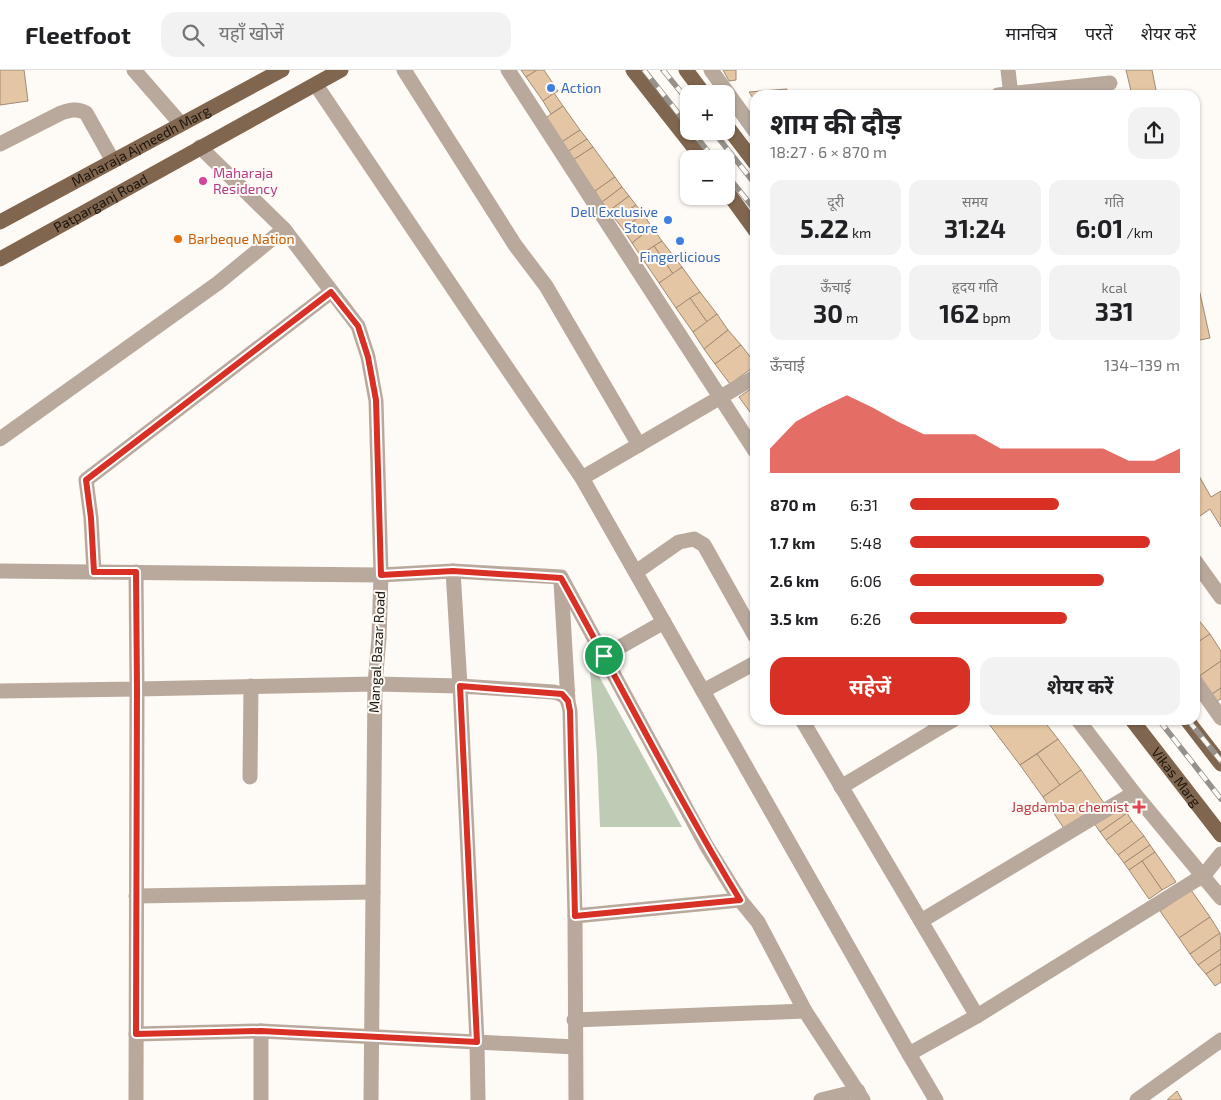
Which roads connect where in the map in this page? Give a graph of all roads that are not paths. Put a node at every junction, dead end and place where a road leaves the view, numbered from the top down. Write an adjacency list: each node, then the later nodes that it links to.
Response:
1 (282, 70): 15 (main road, Maharaja Ajmeedh Marg)
2 (342, 70): 11 (main road, Maharaja Ajmeedh Marg)
3 (404, 70): 35 (street)
4 (508, 70): 32 (street)
5 (632, 70): 22 (main road)
6 (686, 70): 12 (main road)
7 (710, 70): 16 (street)
8 (1008, 70): 13 (street)
9 (138, 71): 15 (street)
10 (1110, 83): 14 (street)
11 (316, 85): 21 (main road, Maharaja Ajmeedh Marg); 36 (street)
12 (697, 85)
13 (1006, 90)
14 (1044, 90)
15 (181, 124): 24 (main road, Maharaja Ajmeedh Marg)
16 (750, 125)
17 (735, 130): 18 (street)
18 (750, 132)
19 (735, 136): 23 (main road)
20 (0, 144): 24 (street)
21 (200, 147): 28 (street, Mangal Bazar Road); 29 (main road, Patparganj Road)
22 (696, 150)
23 (750, 156)
24 (114, 161): 26 (main road, Maharaja Ajmeedh Marg)
25 (735, 202): 27 (main road)
26 (0, 222)
27 (750, 223)
28 (284, 228): 30 (street, Mangal Bazar Road); 33 (street)
29 (0, 259)
30 (331, 292): 40 (street); 43 (street, Mangal Bazar Road)
31 (750, 380): 32 (street)
32 (721, 397): 34 (street); 35 (street)
33 (0, 440)
34 (750, 443)
35 (639, 445): 36 (street)
36 (582, 478): 42 (street)
37 (1200, 568): 45 (street)
38 (0, 571): 40 (street)
39 (453, 571): 43 (street); 44 (street); 52 (street)
40 (94, 572): 41 (street)
41 (136, 572): 43 (street); 54 (street)
42 (636, 572): 46 (street); 47 (street)
43 (381, 575): 50 (street, Mangal Bazar Road)
44 (561, 578): 48 (street); 57 (street)
45 (1221, 597)
46 (664, 622): 48 (street); 56 (street)
47 (750, 627)
48 (604, 656): 74 (street)
49 (750, 666): 56 (street)
50 (375, 684): 51 (street); 52 (street); 71 (street, Mangal Bazar Road)
51 (251, 686): 54 (street); 65 (street)
52 (460, 686): 57 (street); 84 (street)
53 (1200, 688): 58 (street)
54 (137, 689): 55 (street); 72 (street)
55 (0, 691)
56 (702, 691): 86 (street)
57 (568, 701): 75 (street)
58 (1221, 718)
59 (805, 725): 66 (street)
60 (934, 725): 66 (street)
61 (1082, 725): 67 (street)
62 (1136, 725): 68 (main road, Vikas Marg)
63 (1191, 725): 64 (main road)
64 (1221, 764)
65 (250, 777)
66 (841, 787): 76 (street)
67 (1134, 792): 70 (street); 76 (street)
68 (1221, 835)
69 (1221, 854): 70 (street)
70 (1204, 875): 73 (street); 78 (street)
71 (373, 892): 72 (street); 82 (street, Mangal Bazar Road)
72 (136, 896): 81 (street)
73 (1221, 898)
74 (740, 900): 75 (street); 77 (street)
75 (575, 916): 79 (street)
76 (921, 921): 78 (street)
77 (805, 1011): 79 (street); 87 (street)
78 (977, 1016): 86 (street)
79 (574, 1020): 85 (street)
80 (261, 1031): 81 (street); 82 (street); 89 (street)
81 (136, 1034): 88 (street)
82 (372, 1038): 84 (street); 90 (street, Mangal Bazar Road)
83 (1221, 1040): 95 (street)
84 (477, 1042): 85 (street); 91 (street)
85 (575, 1047): 92 (street)
86 (909, 1054): 94 (street)
87 (860, 1096): 93 (street)
88 (136, 1100)
89 (261, 1100)
90 (371, 1100)
91 (478, 1100)
92 (576, 1100)
93 (821, 1100)
94 (936, 1100)
95 (1137, 1100)

